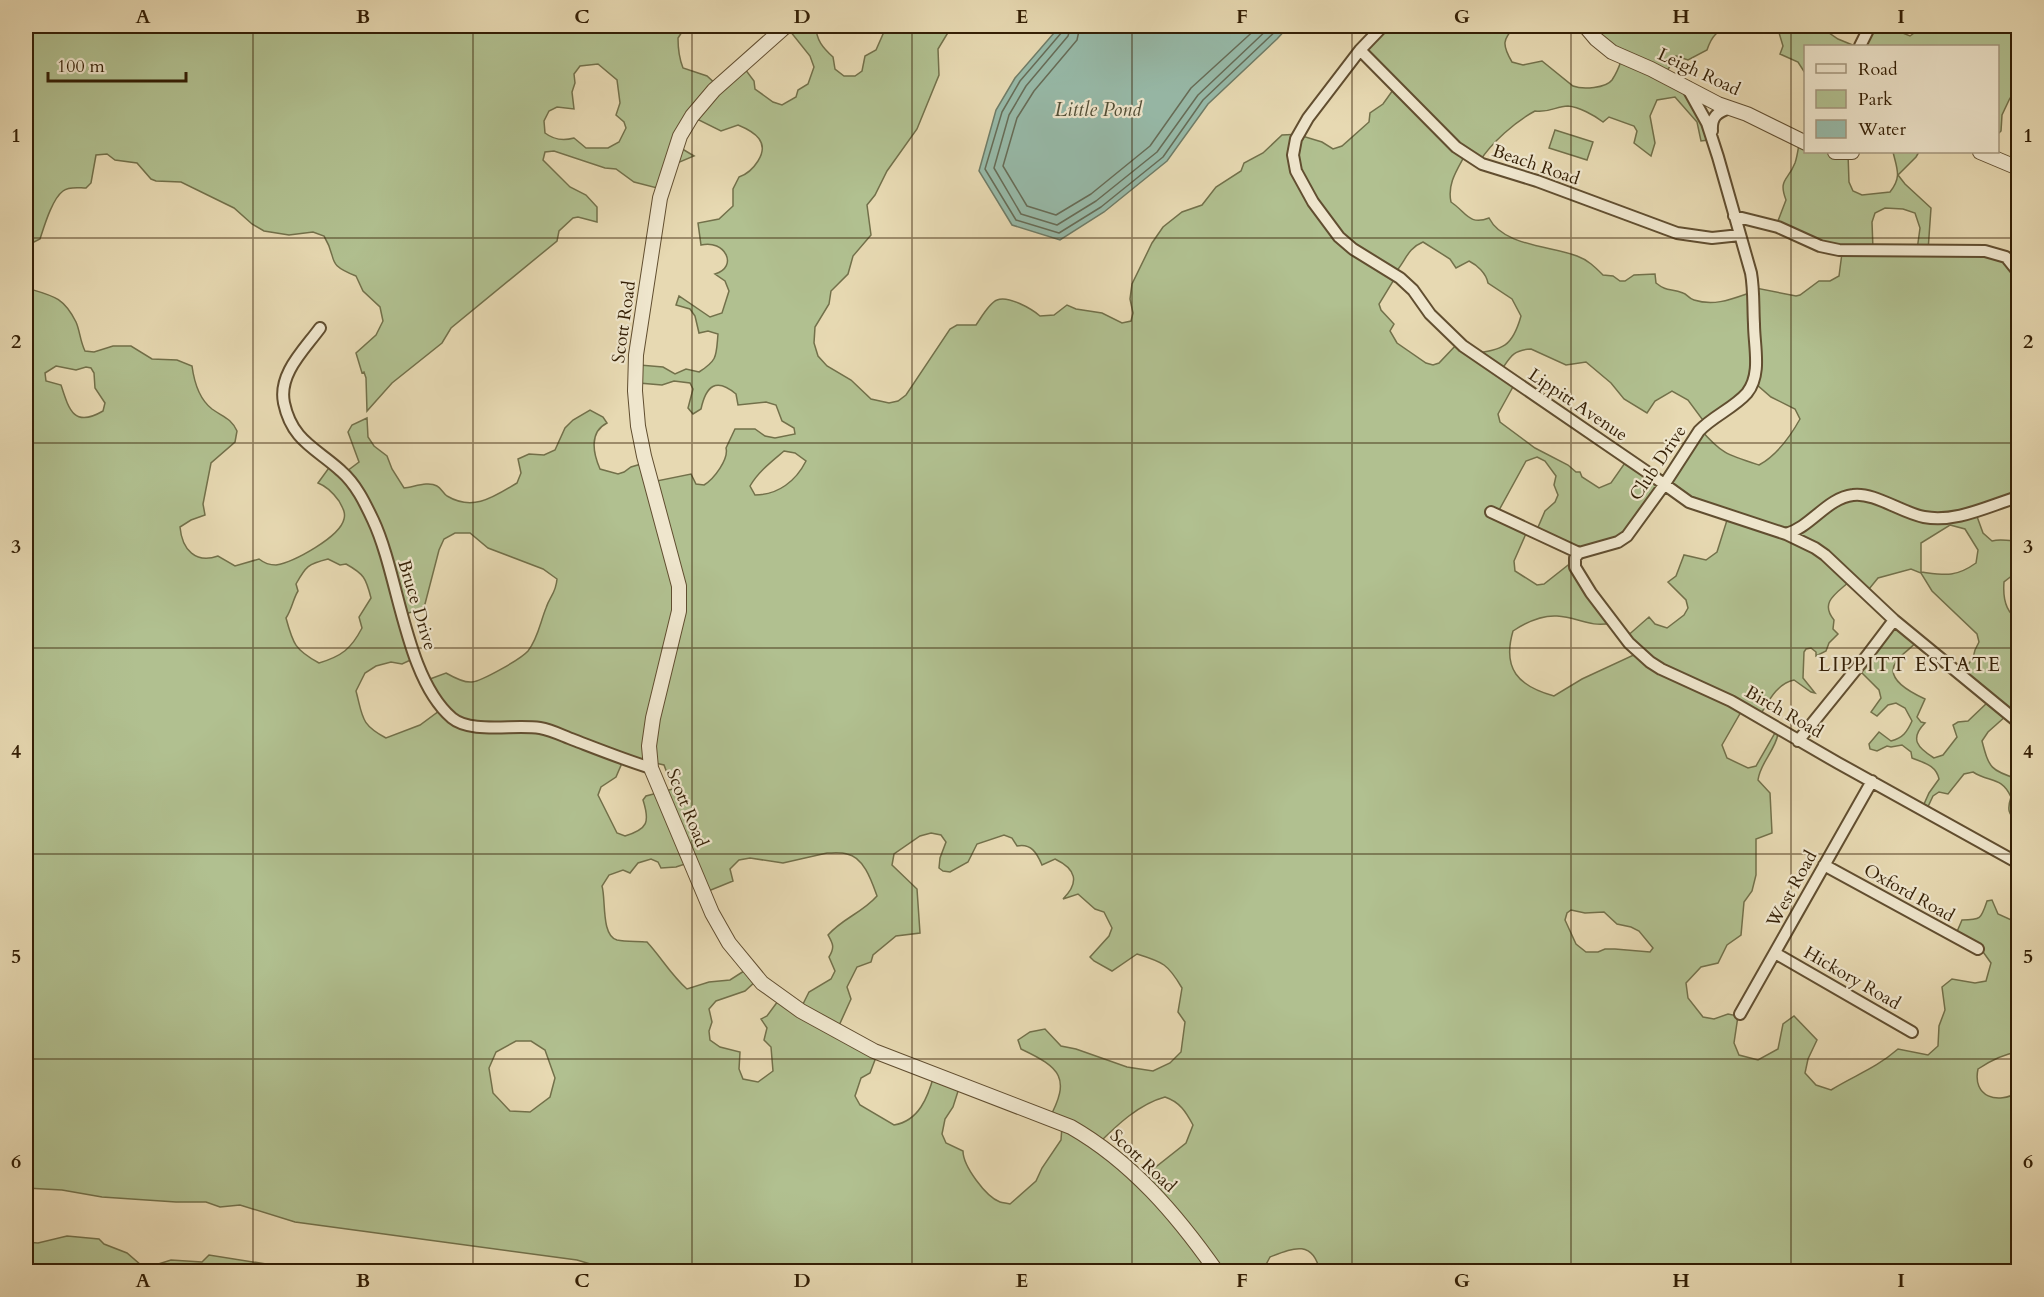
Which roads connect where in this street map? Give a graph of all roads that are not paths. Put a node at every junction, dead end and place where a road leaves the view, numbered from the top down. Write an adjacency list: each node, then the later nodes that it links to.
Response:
1 (786, 26): 25 (street, Scott Road)
2 (1383, 26): 6 (street, Lippitt Avenue)
3 (1585, 26): 7 (street, Leigh Road)
4 (1870, 26): 5 (street)
5 (1860, 45)
6 (1360, 50): 14 (street, Beach Road); 17 (street, Lippitt Avenue)
7 (1688, 87): 8 (street, Leigh Road); 9 (street, Club Drive)
8 (1730, 108): 9 (street, Club Drive); 10 (street, Leigh Road)
9 (1713, 141): 13 (street, Club Drive)
10 (1804, 142)
11 (1982, 153): 12 (street)
12 (2019, 168)
13 (1734, 216): 14 (street, Club Drive); 15 (street)
14 (1740, 235): 17 (street, Club Drive)
15 (2019, 272)
16 (320, 328): 25 (street, Bruce Drive)
17 (1665, 485): 20 (street, Lippitt Avenue); 21 (street, Club Drive)
18 (2019, 497): 20 (street)
19 (1491, 512): 21 (street)
20 (1786, 534): 22 (street, Lippitt Avenue)
21 (1579, 553): 24 (street, Birch Road)
22 (1894, 620): 23 (street, Lippitt Avenue); 24 (street)
23 (2019, 722)
24 (1798, 741): 26 (street, Birch Road)
25 (651, 768): 33 (street, Scott Road)
26 (1872, 781): 27 (street, Birch Road); 28 (street, West Road)
27 (2019, 863)
28 (1824, 865): 29 (street, Oxford Road); 30 (street, West Road)
29 (1978, 950)
30 (1775, 953): 31 (street, West Road); 32 (street, Hickory Road)
31 (1740, 1014)
32 (1912, 1032)
33 (1217, 1272)

